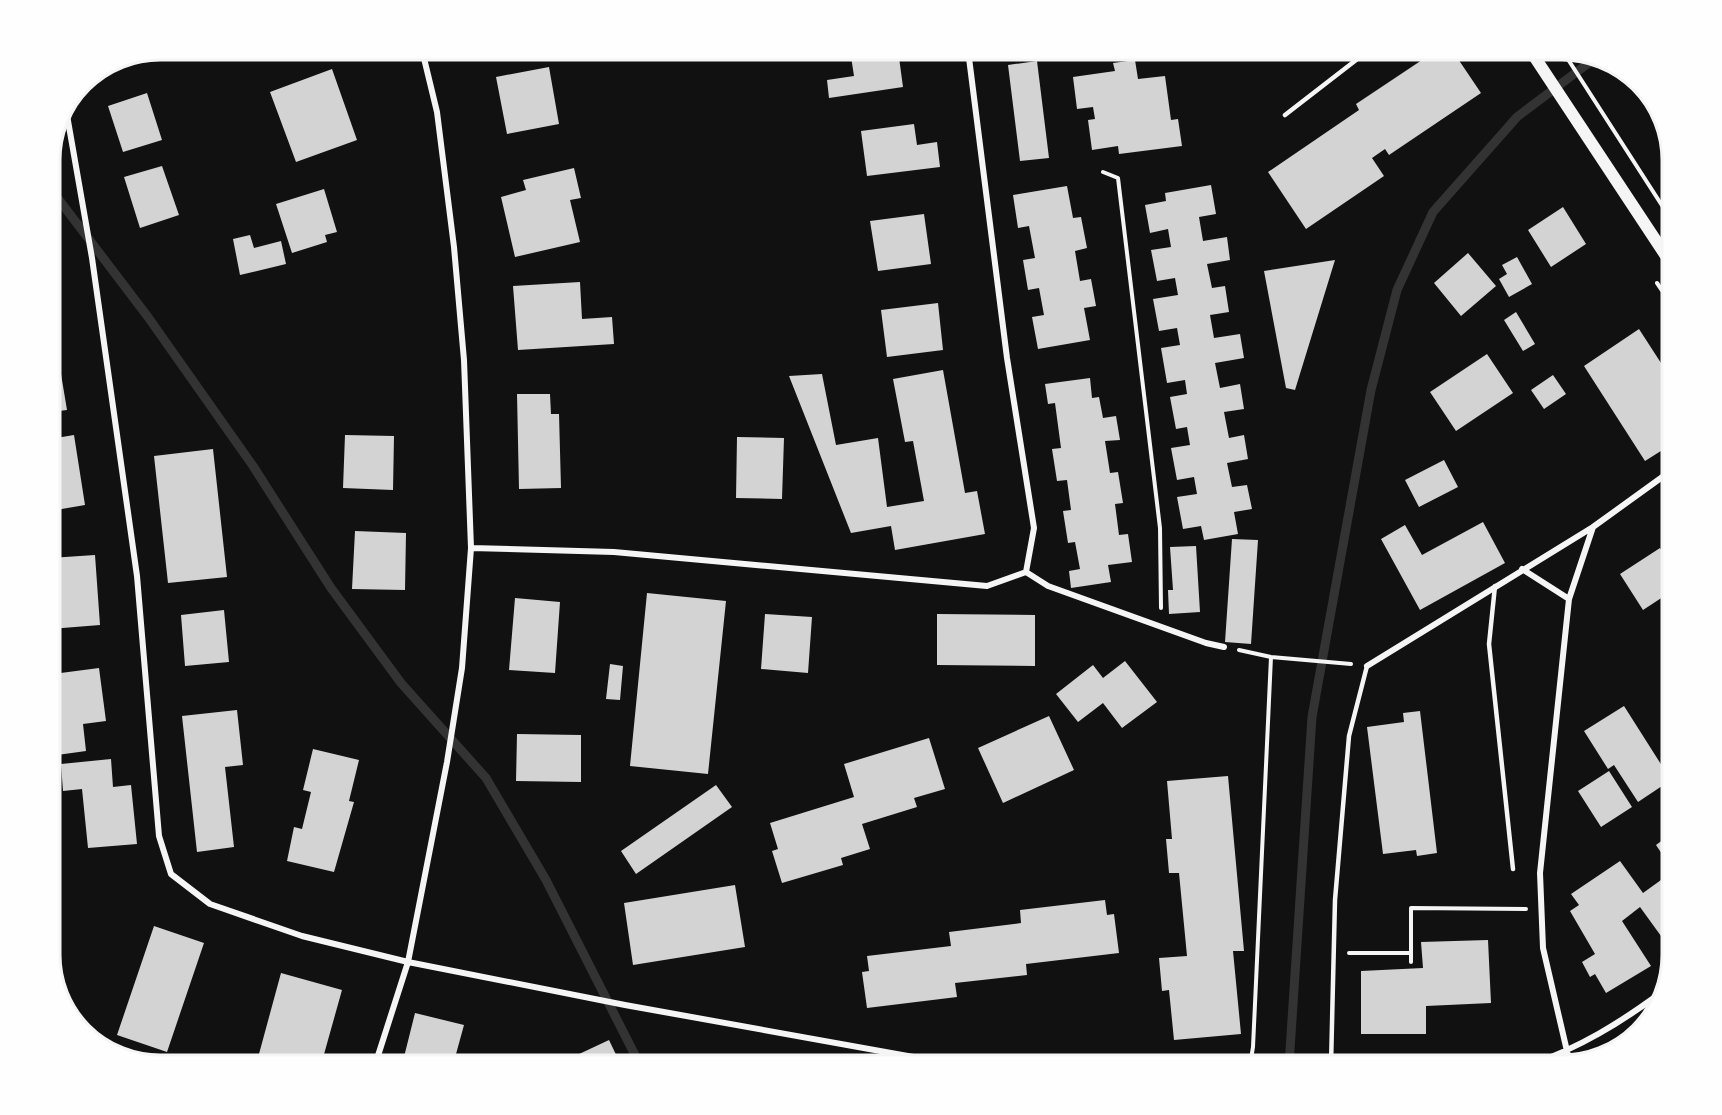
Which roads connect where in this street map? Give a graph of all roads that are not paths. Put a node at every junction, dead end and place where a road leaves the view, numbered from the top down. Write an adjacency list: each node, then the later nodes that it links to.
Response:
1 (424, 60): 10 (street)
2 (969, 60): 12 (street)
3 (1356, 60): 5 (lane)
4 (1536, 60): 7 (main road)
5 (1285, 115)
6 (68, 121): 18 (street)
7 (1662, 250)
8 (1662, 477): 9 (street)
9 (1593, 527): 11 (street); 14 (street)
10 (471, 548): 12 (street); 18 (street)
11 (1522, 569): 13 (street); 14 (street)
12 (1026, 572): 15 (street)
13 (1496, 586): 16 (street); 17 (lane)
14 (1569, 598): 20 (street)
15 (1224, 647)
16 (1366, 666): 24 (lane)
17 (1513, 869)
18 (408, 962): 22 (street); 23 (street)
19 (1652, 999): 20 (street)
20 (1569, 1051): 21 (street); 25 (street)
21 (1569, 1054)
22 (378, 1055)
23 (902, 1055)
24 (1331, 1055)
25 (1558, 1055)

